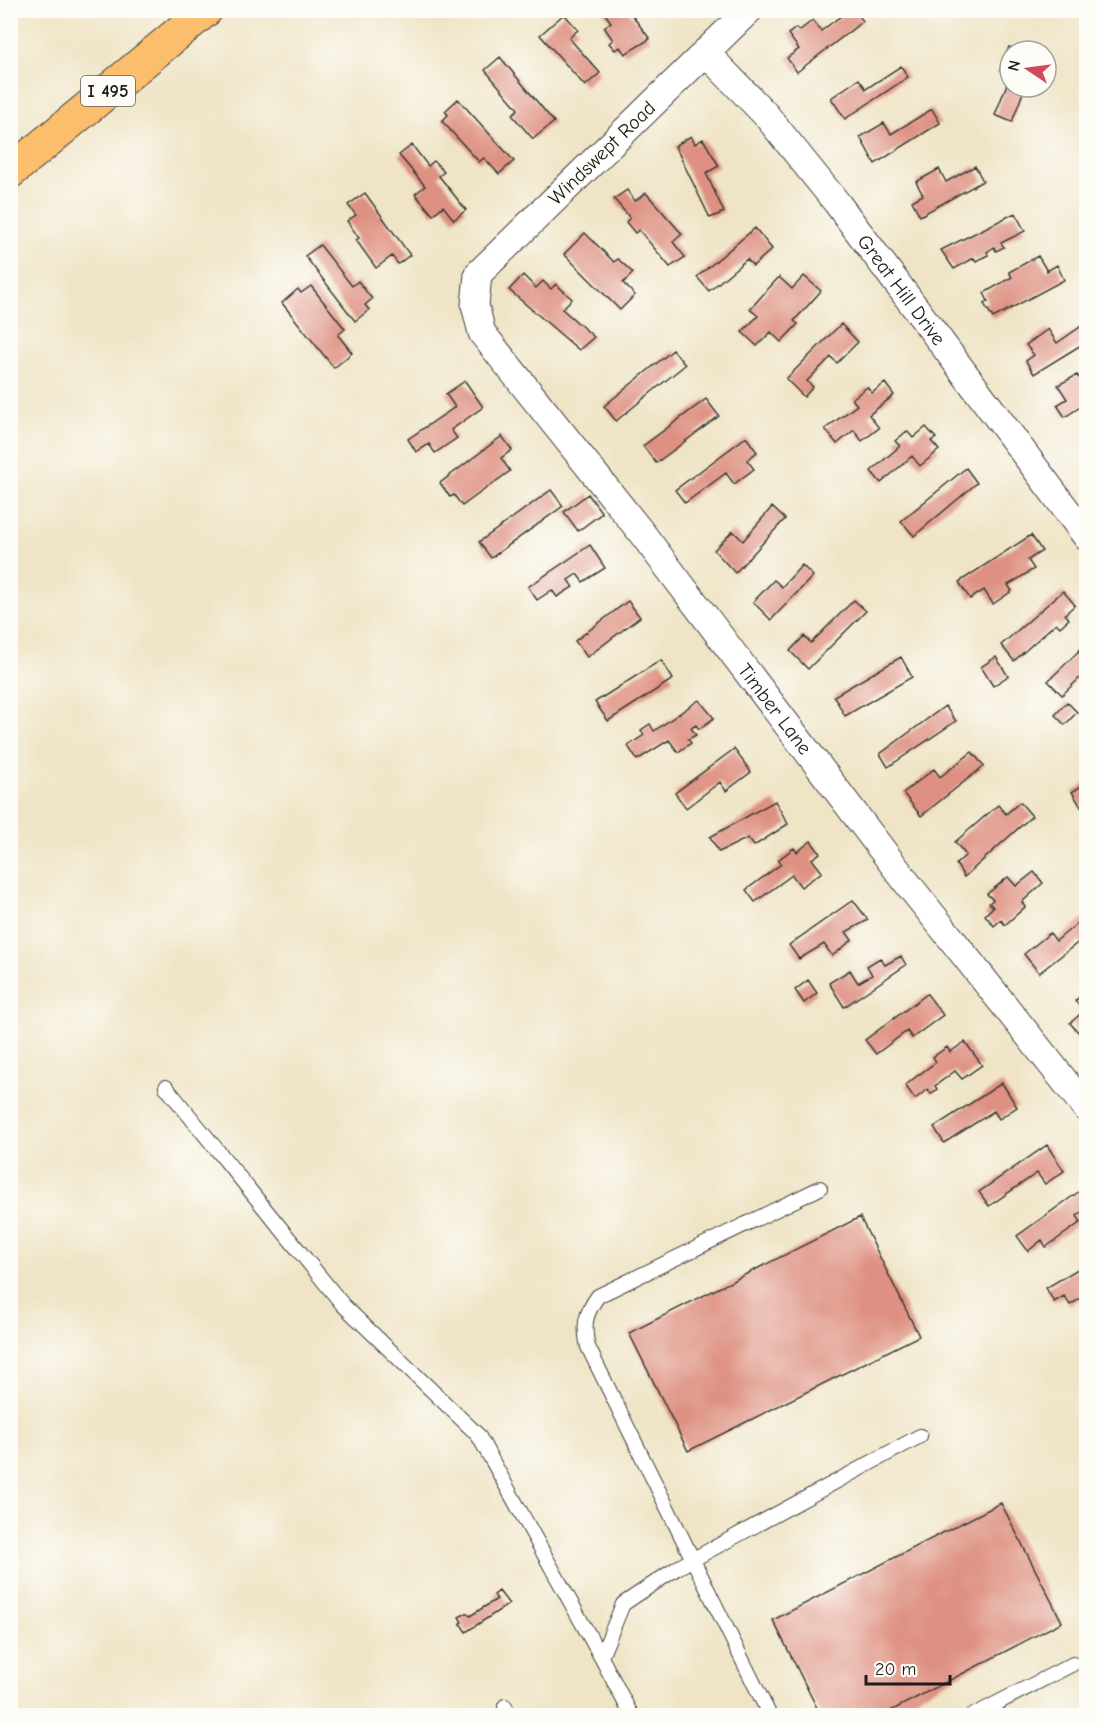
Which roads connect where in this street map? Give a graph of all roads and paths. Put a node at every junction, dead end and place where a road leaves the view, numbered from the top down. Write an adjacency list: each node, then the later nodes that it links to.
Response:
1 (206, 10): 4 (highway, I 495)
2 (749, 10): 3 (street, Windswept Road)
3 (705, 52): 5 (street, Windswept Road); 6 (street, Great Hill Drive)
4 (10, 172)
5 (475, 305): 8 (street, Timber Lane)
6 (1086, 536)
7 (166, 1087): 12 (lane)
8 (1086, 1108)
9 (820, 1188): 11 (lane)
10 (920, 1436): 11 (lane)
11 (693, 1559): 12 (lane); 15 (lane)
12 (601, 1657): 14 (lane)
13 (1073, 1664): 16 (lane)
14 (632, 1716)
15 (770, 1716)
16 (972, 1716)

